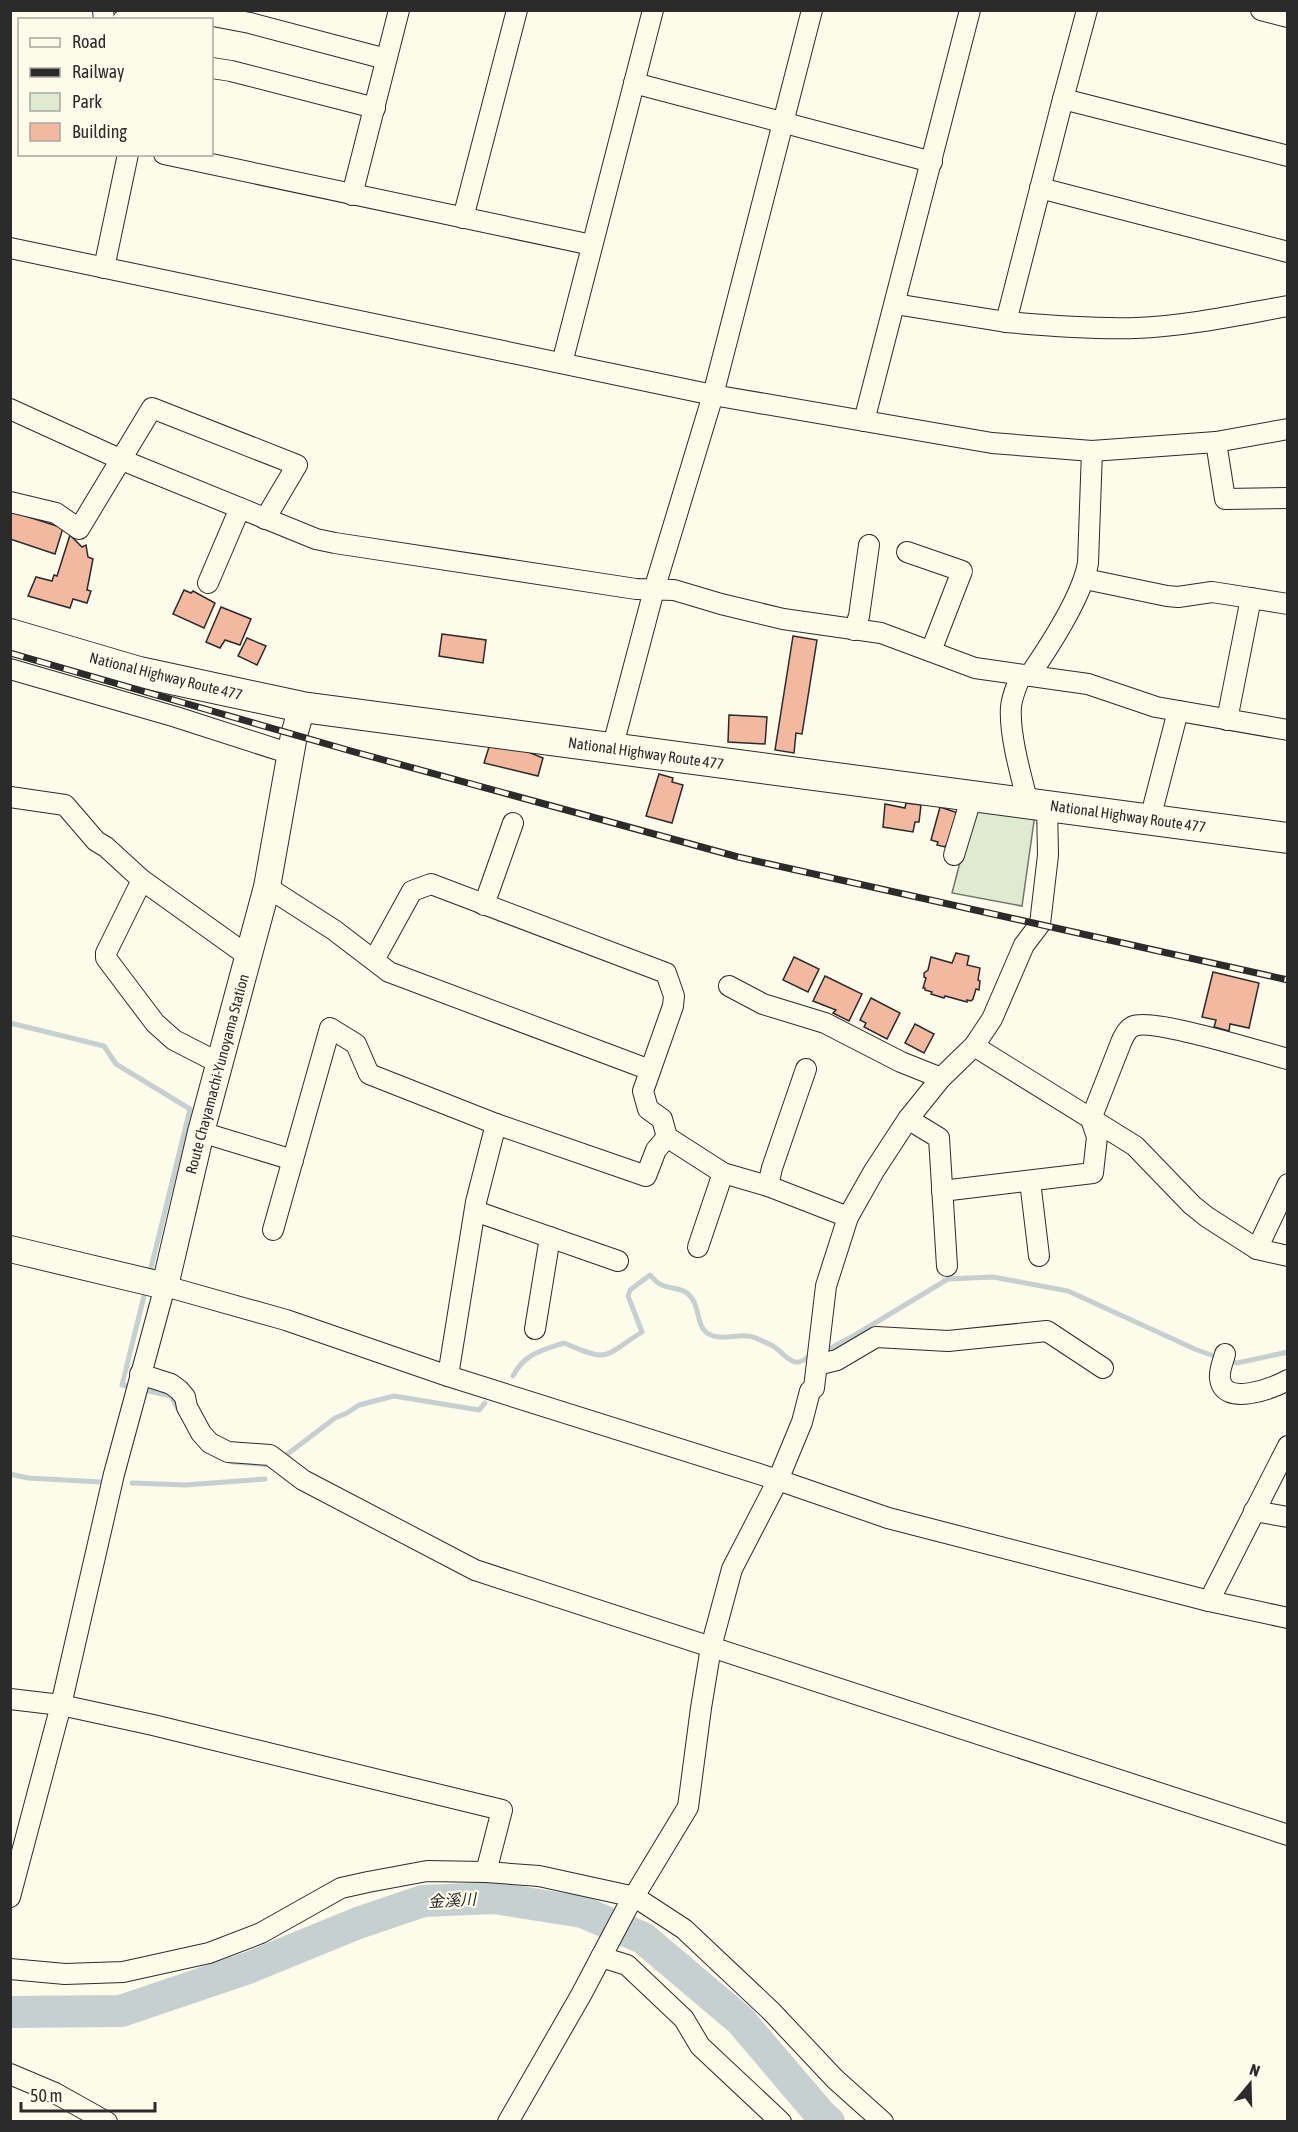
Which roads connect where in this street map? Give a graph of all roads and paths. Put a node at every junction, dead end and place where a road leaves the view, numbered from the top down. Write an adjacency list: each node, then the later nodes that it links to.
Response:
1 (399, 10): 10 (street)
2 (518, 10): 22 (street)
3 (653, 10): 12 (street)
4 (812, 10): 15 (street)
5 (970, 10): 19 (street)
6 (1087, 10): 13 (street)
7 (1261, 10): 8 (street)
8 (1287, 17)
9 (140, 18): 10 (street)
10 (386, 59): 14 (street)
11 (213, 68): 14 (street)
12 (634, 83): 15 (street); 23 (street)
13 (1063, 99): 18 (street); 20 (street)
14 (375, 108): 21 (street)
15 (784, 122): 19 (street); 31 (street)
16 (128, 156): 26 (street)
17 (173, 156): 21 (street)
18 (1287, 156)
19 (932, 162): 27 (street)
20 (1040, 188): 25 (street); 29 (street)
21 (352, 195): 22 (street)
22 (463, 218): 23 (street)
23 (592, 245): 30 (street)
24 (10, 248): 26 (street)
25 (1287, 252)
26 (104, 268): 30 (street)
27 (895, 304): 29 (street); 33 (street)
28 (1287, 306): 29 (street)
29 (1006, 322)
30 (561, 363): 31 (street)
31 (713, 395): 33 (street); 46 (street)
32 (10, 409): 37 (street)
33 (864, 421): 36 (street)
34 (1287, 429): 35 (street)
35 (1216, 442): 36 (street); 38 (street)
36 (1092, 451): 44 (street)
37 (122, 460): 39 (street); 40 (street); 41 (street)
38 (1287, 498)
39 (10, 502)
40 (240, 508): 41 (street); 45 (street)
41 (265, 519): 46 (street)
42 (869, 545): 49 (street)
43 (907, 552): 51 (street)
44 (1085, 579): 47 (street); 53 (street)
45 (208, 583)
46 (654, 590): 49 (street); 58 (street)
47 (1251, 598): 48 (street); 56 (street)
48 (1287, 604)
49 (854, 630): 51 (street)
50 (10, 634): 54 (highway, National Highway Route 477)
51 (931, 651): 53 (street)
52 (10, 669): 59 (street)
53 (1025, 676): 55 (street); 62 (street)
54 (302, 707): 58 (highway, National Highway Route 477); 59 (main road, Route Chayamachi-Yunoyama Station)
55 (1178, 711): 56 (street); 63 (street)
56 (1227, 720): 57 (street)
57 (1287, 730)
58 (612, 748): 60 (highway, National Highway Route 477)
59 (291, 754): 68 (main road, Route Chayamachi-Yunoyama Station)
60 (972, 796): 62 (highway, National Highway Route 477); 66 (street)
61 (10, 797): 67 (street)
62 (1037, 804): 63 (highway, National Highway Route 477); 73 (street)
63 (1150, 819): 65 (highway, National Highway Route 477)
64 (513, 823): 69 (street)
65 (1287, 837)
66 (954, 855)
67 (142, 880): 70 (street); 75 (street)
68 (267, 887): 70 (main road, Route Chayamachi-Yunoyama Station); 71 (street)
69 (484, 905): 71 (street); 77 (street)
70 (248, 956): 75 (main road, Route Chayamachi-Yunoyama Station)
71 (374, 960): 77 (street)
72 (729, 986): 78 (street)
73 (974, 1046): 78 (street); 80 (street)
74 (1287, 1059): 80 (street)
75 (219, 1063): 82 (main road, Route Chayamachi-Yunoyama Station)
76 (806, 1069): 88 (street)
77 (650, 1070): 83 (street)
78 (941, 1078): 79 (street)
79 (908, 1119): 89 (street); 91 (street)
80 (1091, 1119): 86 (street); 96 (street)
81 (496, 1124): 83 (street); 84 (street); 90 (street)
82 (201, 1132): 84 (street); 101 (main road, Route Chayamachi-Yunoyama Station)
83 (667, 1137): 85 (street)
84 (293, 1160): 92 (street)
85 (723, 1173): 88 (street); 94 (street)
86 (1030, 1181): 89 (street); 97 (street)
87 (1287, 1184): 96 (street)
88 (768, 1186): 91 (street)
89 (942, 1191): 100 (street)
90 (475, 1211): 93 (street); 107 (street)
91 (848, 1217): 104 (street)
92 (273, 1230)
93 (550, 1238): 99 (street); 102 (street)
94 (698, 1247)
95 (10, 1249): 101 (main road)
96 (1257, 1249): 98 (street)
97 (1039, 1256)
98 (1287, 1256)
99 (618, 1261)
100 (946, 1266)
101 (153, 1283): 106 (street); 107 (street)
102 (535, 1329)
103 (1223, 1361): 108 (street)
104 (817, 1363): 105 (street); 110 (street)
105 (1103, 1368)
106 (140, 1375): 115 (street); 117 (street)
107 (448, 1376): 110 (street)
108 (1287, 1380)
109 (1287, 1446): 111 (street)
110 (778, 1480): 113 (street); 115 (street)
111 (1254, 1511): 112 (street); 113 (street)
112 (1287, 1517)
113 (1209, 1600): 114 (street)
114 (1287, 1618)
115 (711, 1647): 118 (street); 121 (street)
116 (10, 1699): 117 (street)
117 (61, 1705): 119 (street); 120 (street)
118 (1287, 1834)
119 (486, 1872): 121 (street); 123 (street)
120 (10, 1897)
121 (631, 1902): 122 (street); 128 (street)
122 (602, 1954): 126 (street); 127 (street)
123 (10, 1969)
124 (10, 2074): 125 (street)
125 (107, 2121)
126 (508, 2121)
127 (781, 2121)
128 (883, 2121)

